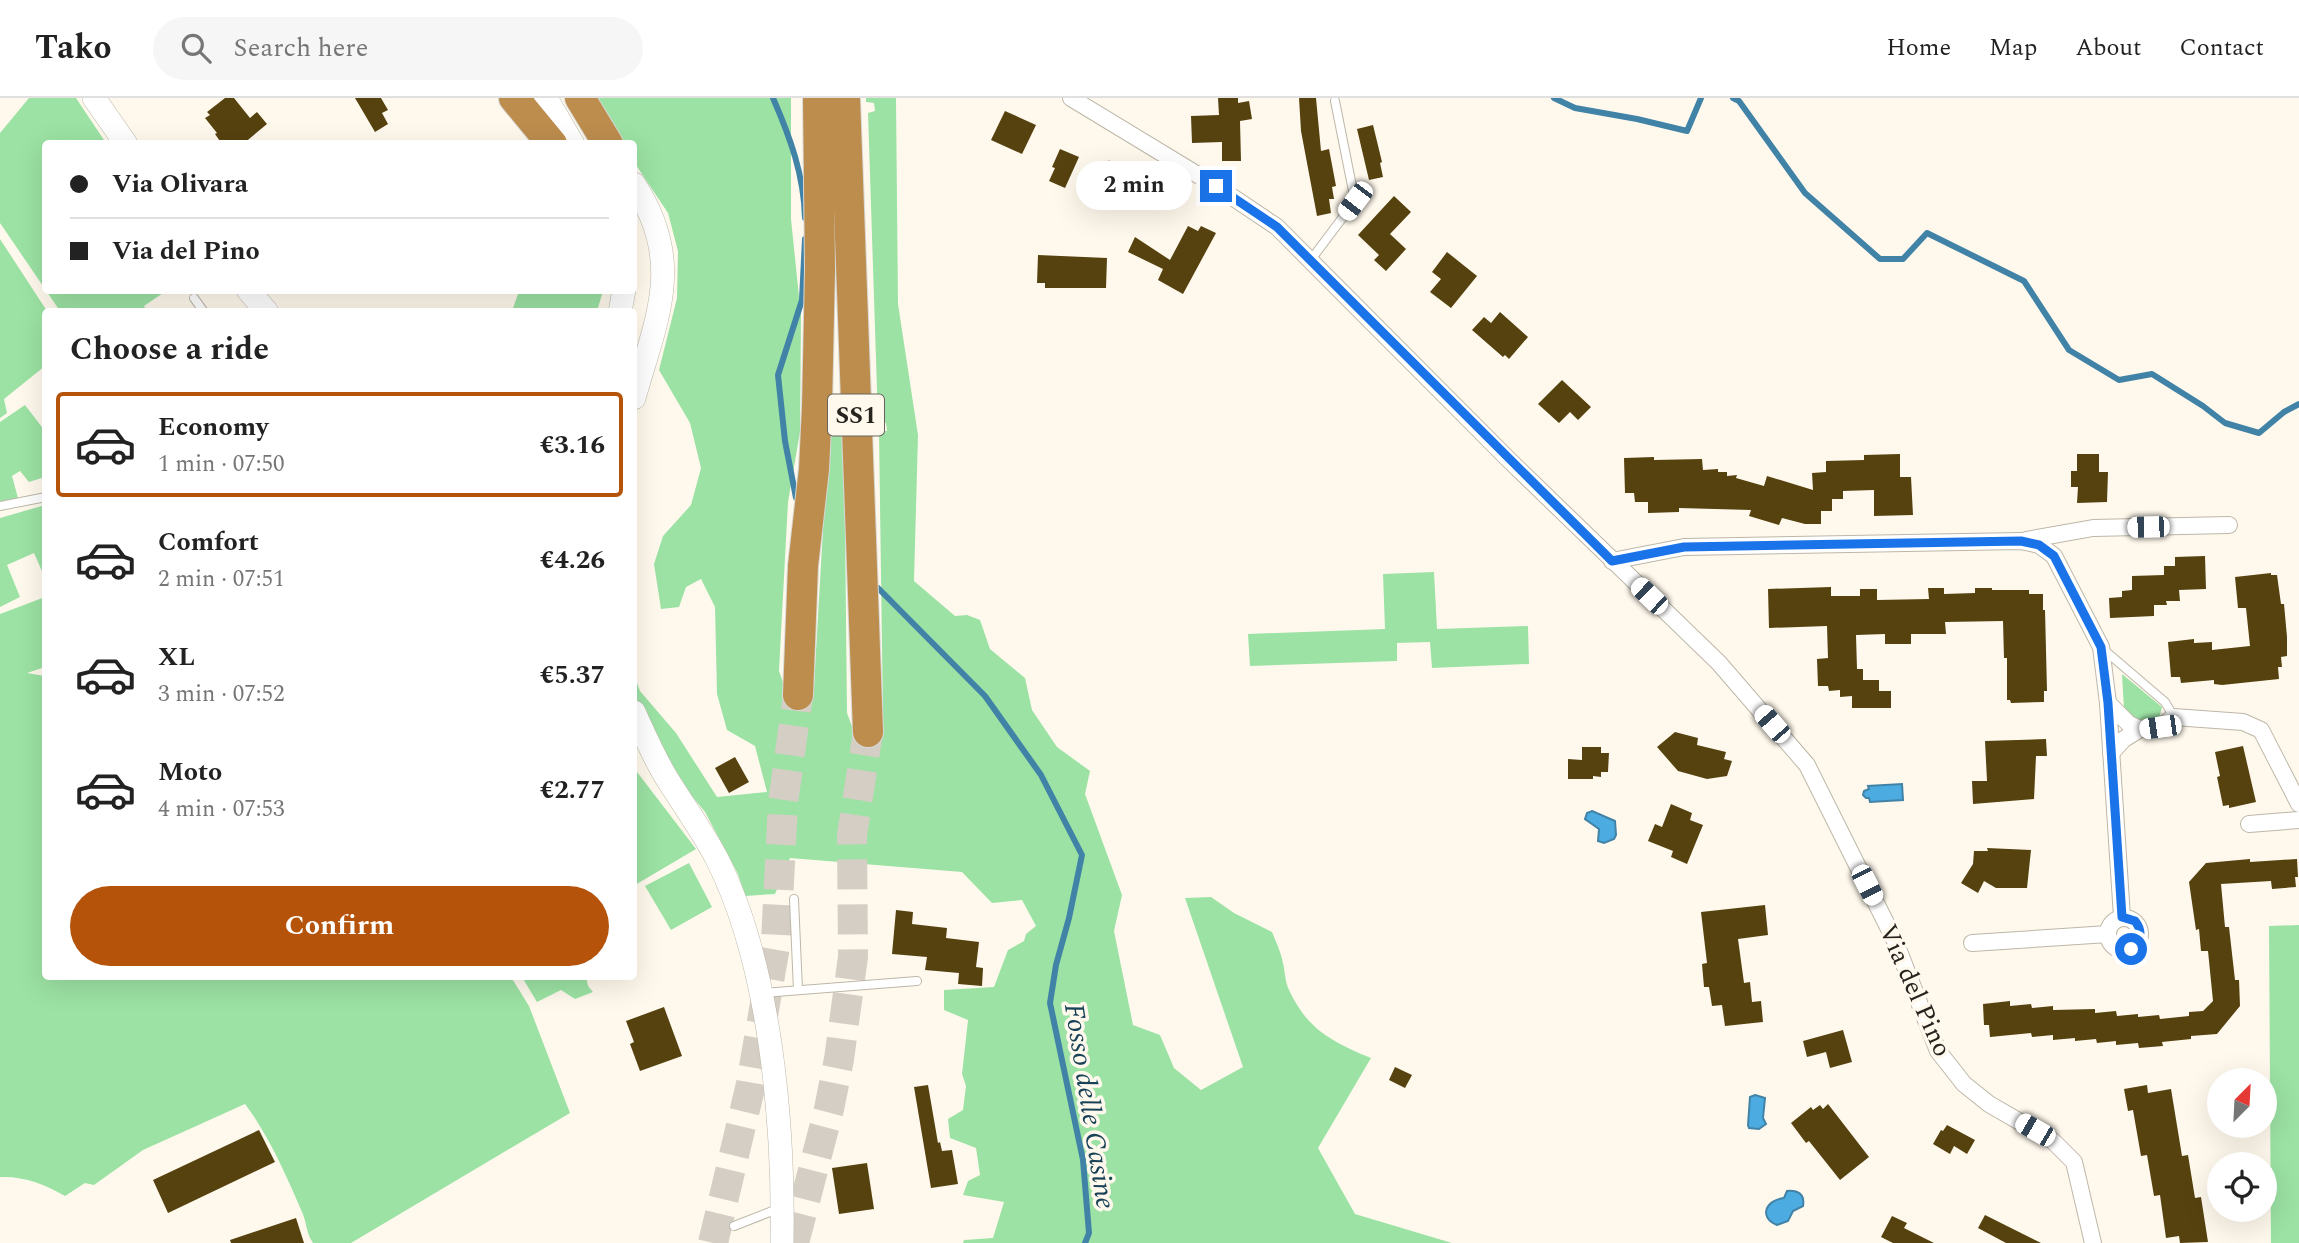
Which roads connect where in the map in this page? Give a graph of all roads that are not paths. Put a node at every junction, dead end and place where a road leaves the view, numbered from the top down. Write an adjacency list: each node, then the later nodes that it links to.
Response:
1 (94, 98): 9 (street)
2 (514, 98): 8 (highway)
3 (805, 98): 13 (highway)
4 (818, 98): 13 (highway, SS1)
5 (845, 98): 30 (highway, SS1)
6 (1071, 98): 15 (street, Via del Pino)
7 (1335, 101): 15 (lane)
8 (559, 114): 10 (street); 11 (street); 12 (highway)
9 (123, 140)
10 (571, 140)
11 (586, 140)
12 (601, 140)
13 (819, 177): 25 (highway, SS1)
14 (637, 189): 18 (street)
15 (1310, 261): 23 (street, Via del Pino)
16 (194, 298): 17 (lane)
17 (201, 308)
18 (637, 388)
19 (42, 498): 20 (lane)
20 (0, 506)
21 (2229, 525): 22 (street)
22 (2021, 541): 23 (street); 24 (street)
23 (1612, 561): 45 (street, Via del Pino)
24 (2101, 647): 26 (street); 27 (lane)
25 (798, 695)
26 (2108, 703): 29 (street); 31 (street)
27 (2174, 717): 29 (street); 32 (street)
28 (637, 718): 41 (street)
29 (2140, 729): 31 (street)
30 (868, 733)
31 (2111, 752): 36 (street)
32 (2299, 804)
33 (2299, 820): 34 (street)
34 (2249, 824)
35 (794, 899): 40 (lane)
36 (2122, 917): 37 (street); 37 (street)
37 (2108, 934): 38 (street)
38 (1972, 943)
39 (918, 981): 40 (lane)
40 (798, 990): 41 (lane)
41 (760, 993): 42 (street)
42 (783, 1207): 43 (lane); 44 (street)
43 (734, 1226)
44 (782, 1243)
45 (2093, 1243)

